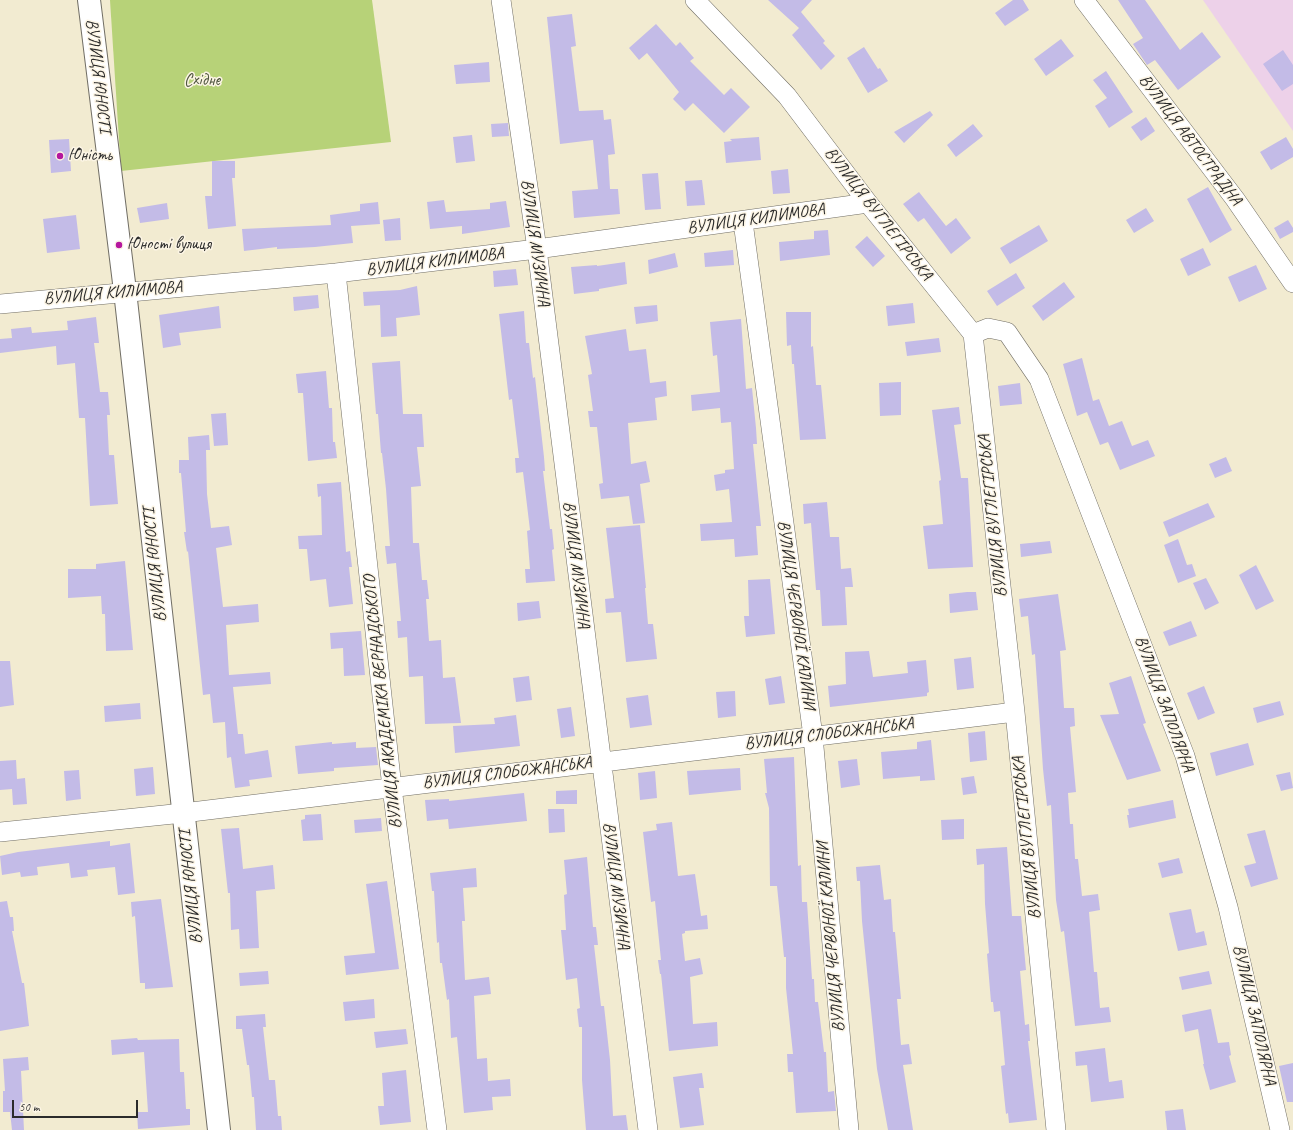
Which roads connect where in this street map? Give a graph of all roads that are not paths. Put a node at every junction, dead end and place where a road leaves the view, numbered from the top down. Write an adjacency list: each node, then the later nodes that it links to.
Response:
1 (89, 0): 10 (street, ВУЛИЦЯ ЮНОСТІ)
2 (502, 0): 7 (street, ВУЛИЦЯ МУЗИЧНА)
3 (695, 0): 5 (street, ВУЛИЦЯ ВУГЛЕГІРСЬКА)
4 (1084, 0): 9 (street, ВУЛИЦЯ АВТОСТРАДНА)
5 (868, 203): 6 (street, ВУЛИЦЯ КИЛИМОВА); 12 (street, ВУЛИЦЯ ВУГЛЕГІРСЬКА)
6 (743, 222): 7 (street, ВУЛИЦЯ КИЛИМОВА); 14 (street, ВУЛИЦЯ ЧЕРВОНОЇ КАЛИНИ)
7 (536, 250): 8 (street, ВУЛИЦЯ КИЛИМОВА); 15 (street, ВУЛИЦЯ МУЗИЧНА)
8 (336, 273): 10 (street, ВУЛИЦЯ КИЛИМОВА); 16 (street, ВУЛИЦЯ АКАДЕМІКА ВЕРНАДСЬКОГО)
9 (1293, 283)
10 (125, 291): 11 (street, ВУЛИЦЯ КИЛИМОВА); 17 (street, ВУЛИЦЯ ЮНОСТІ)
11 (0, 304)
12 (973, 334): 13 (street, ВУЛИЦЯ ВУГЛЕГІРСЬКА); 24 (street, ВУЛИЦЯ ЗАПОЛЯРНА)
13 (1015, 712): 14 (street, ВУЛИЦЯ СЛОБОЖАНСЬКА); 23 (street, ВУЛИЦЯ ВУГЛЕГІРСЬКА)
14 (813, 736): 15 (street, ВУЛИЦЯ СЛОБОЖАНСЬКА); 22 (street, ВУЛИЦЯ ЧЕРВОНОЇ КАЛИНИ)
15 (600, 762): 16 (street, ВУЛИЦЯ СЛОБОЖАНСЬКА); 21 (street, ВУЛИЦЯ МУЗИЧНА)
16 (392, 788): 17 (street, ВУЛИЦЯ СЛОБОЖАНСЬКА); 20 (street, ВУЛИЦЯ АКАДЕМІКА ВЕРНАДСЬКОГО)
17 (183, 813): 18 (street, ВУЛИЦЯ СЛОБОЖАНСЬКА); 19 (street, ВУЛИЦЯ ЮНОСТІ)
18 (0, 832)
19 (219, 1130)
20 (437, 1130)
21 (648, 1130)
22 (849, 1130)
23 (1056, 1130)
24 (1280, 1130)

